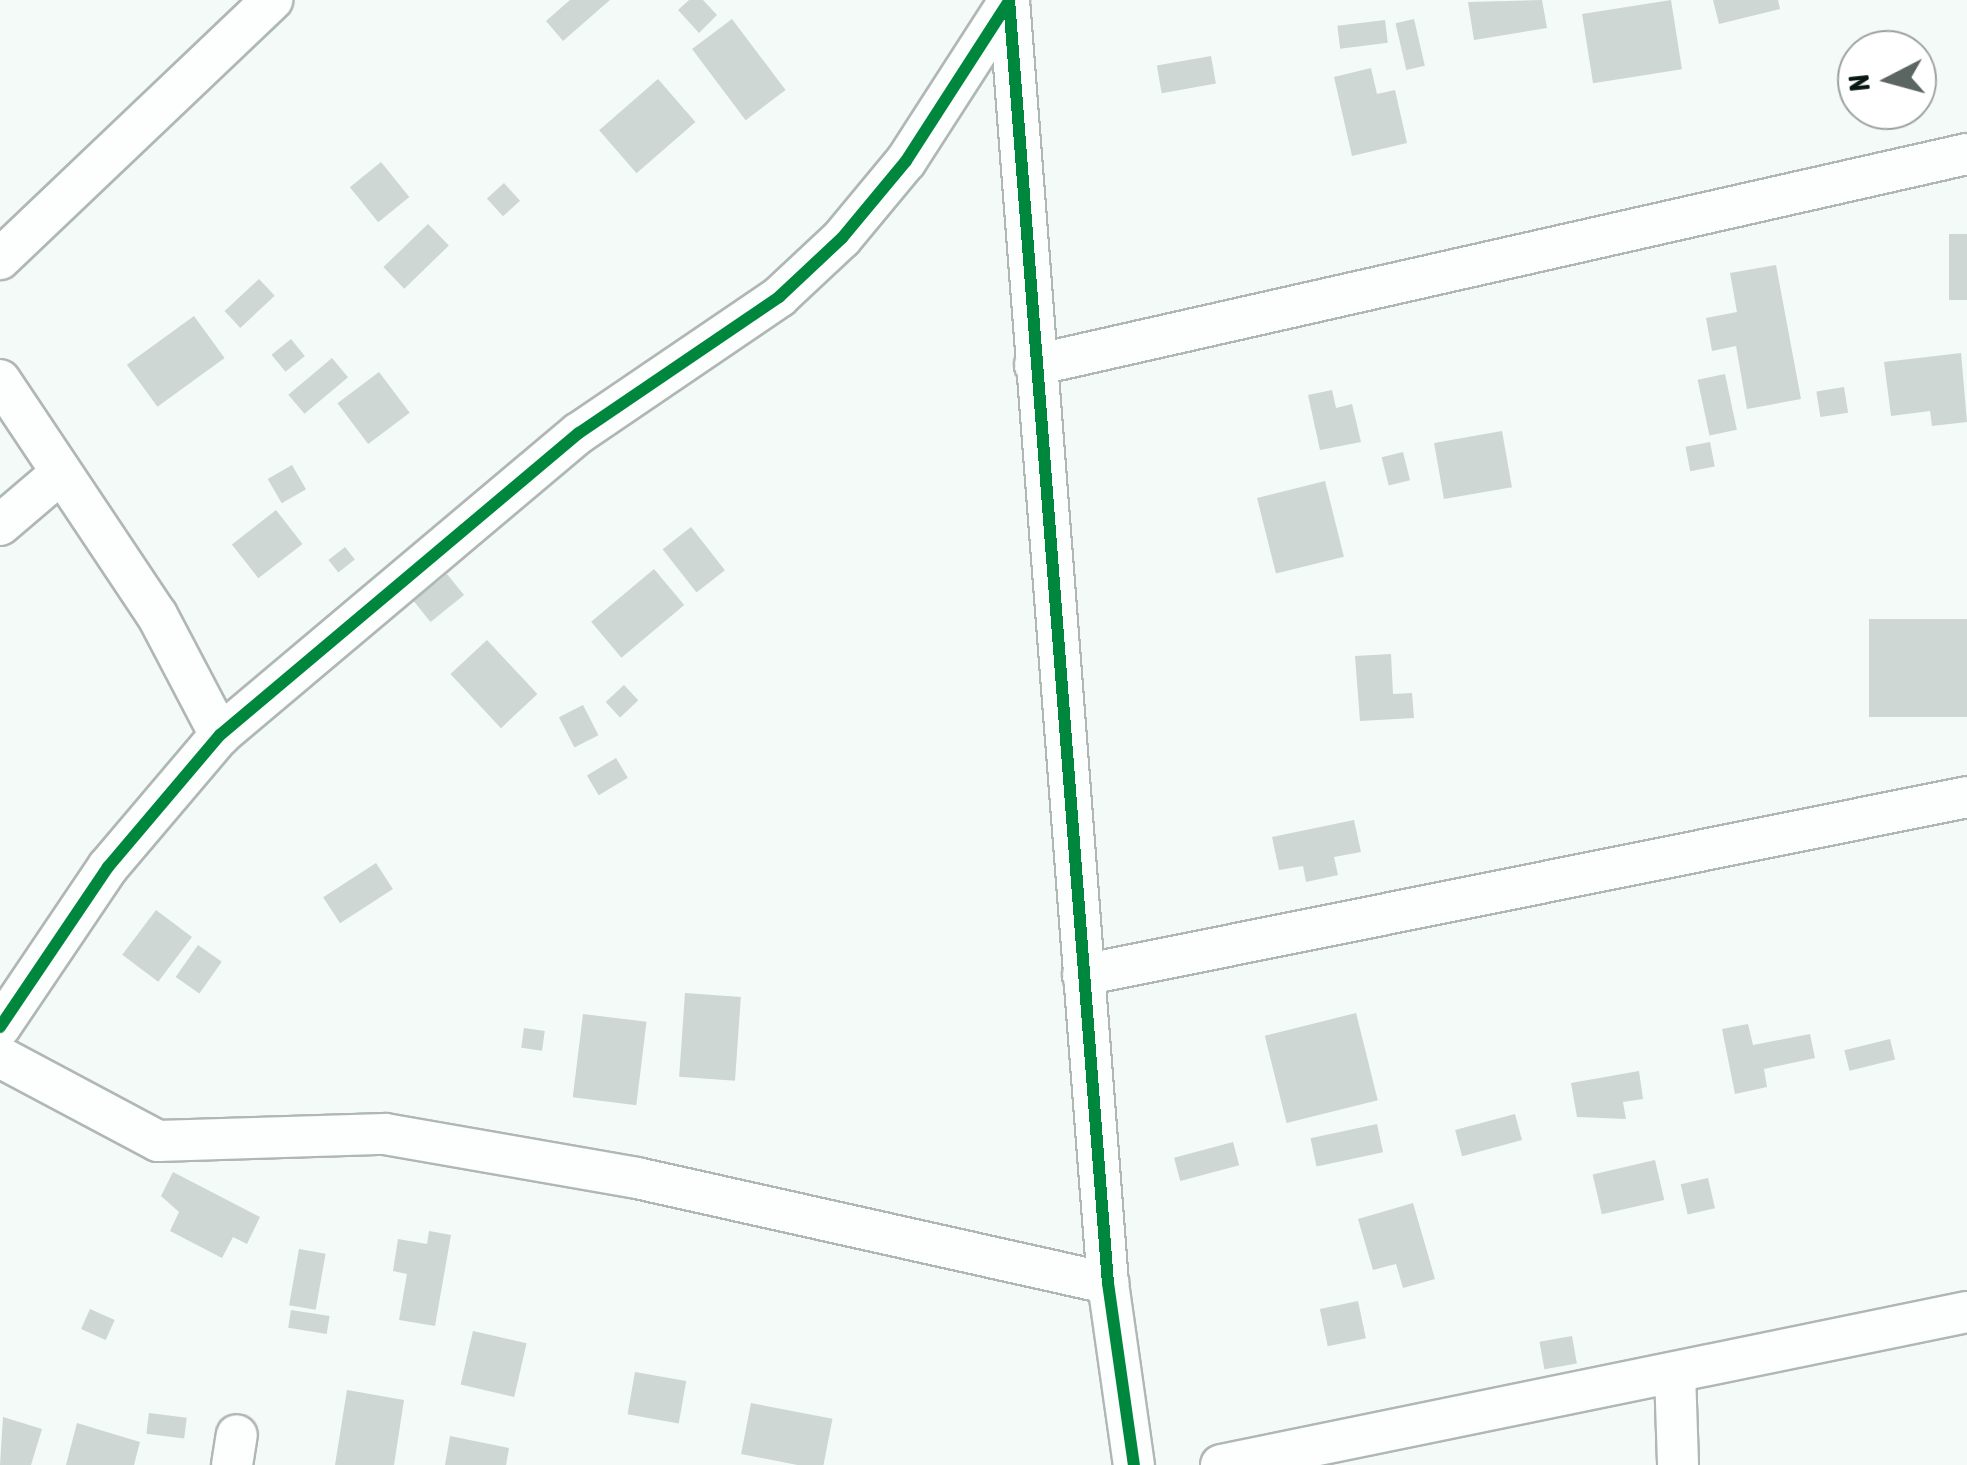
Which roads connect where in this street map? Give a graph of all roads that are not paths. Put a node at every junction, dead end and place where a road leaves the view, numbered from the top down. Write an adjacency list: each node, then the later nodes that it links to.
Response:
1 (272, 0): 4 (street)
2 (1009, 0): 5 (street); 9 (street)
3 (1967, 154): 5 (street)
4 (0, 260)
5 (1035, 365): 11 (street)
6 (0, 380): 7 (street)
7 (60, 474): 8 (street); 9 (street)
8 (0, 526)
9 (220, 734): 12 (street)
10 (1967, 797): 11 (street)
11 (1083, 975): 14 (street)
12 (0, 1027)
13 (0, 1058): 14 (street)
14 (1108, 1283): 17 (street)
15 (1967, 1312): 16 (street)
16 (1675, 1373): 18 (street); 19 (street)
17 (1134, 1465)
18 (1221, 1465)
19 (1678, 1465)

